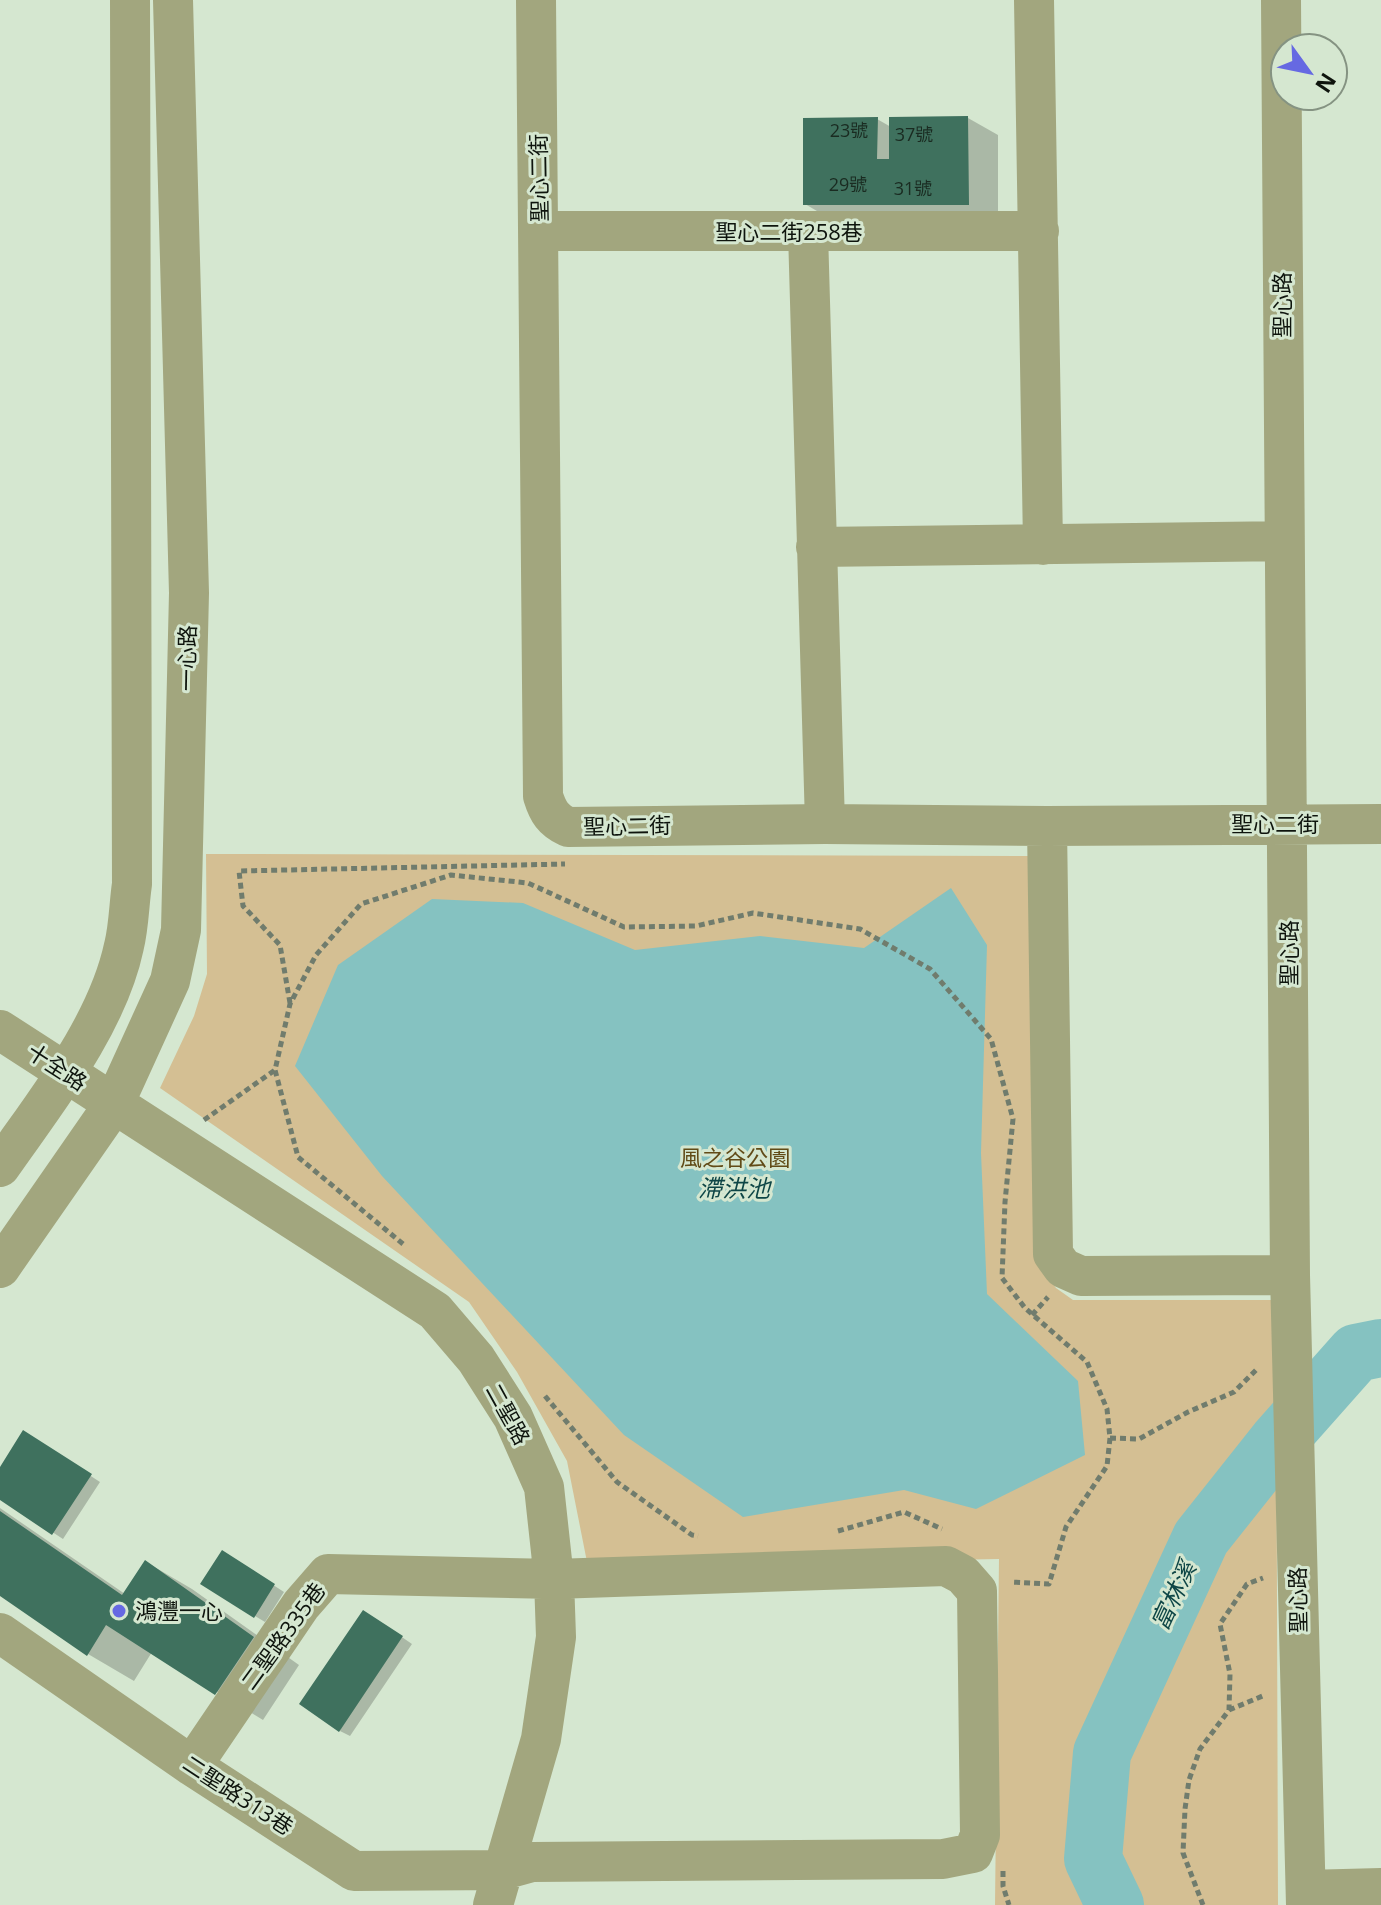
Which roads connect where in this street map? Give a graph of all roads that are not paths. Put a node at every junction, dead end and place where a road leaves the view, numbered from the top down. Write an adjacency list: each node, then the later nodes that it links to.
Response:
1 (130, 0): 17 (street)
2 (173, 0): 18 (street, 一心路)
3 (536, 0): 6 (street, 聖心二街)
4 (1034, 0): 7 (street)
5 (1281, 0): 9 (street, 聖心路)
6 (539, 231): 8 (street, 聖心二街258巷); 12 (street, 聖心二街)
7 (1039, 231): 8 (street, 聖心二街258巷); 10 (street)
8 (808, 232): 11 (street)
9 (1283, 541): 10 (street); 13 (street, 聖心路)
10 (1043, 545): 11 (street)
11 (816, 547): 12 (street)
12 (825, 824): 15 (street, 聖心二街)
13 (1288, 824): 14 (street, 聖心二街); 15 (street, 聖心二街); 21 (street, 聖心路)
14 (1381, 824)
15 (1047, 826): 21 (street)
16 (0, 1030): 17 (street, 十全路)
17 (65, 1073): 18 (street, 十全路); 19 (street)
18 (114, 1104): 20 (street, 一心路); 22 (street, 二聖路)
19 (0, 1167)
20 (0, 1268)
21 (1290, 1275): 27 (street, 聖心路)
22 (554, 1579): 24 (street, 二聖路335巷); 25 (street, 二聖路); 25 (street, 二聖路313巷)
23 (0, 1633): 24 (street, 二聖路313巷)
24 (192, 1766): 25 (street, 二聖路313巷)
25 (498, 1888)
26 (1381, 1888): 27 (street)
27 (1306, 1898)

